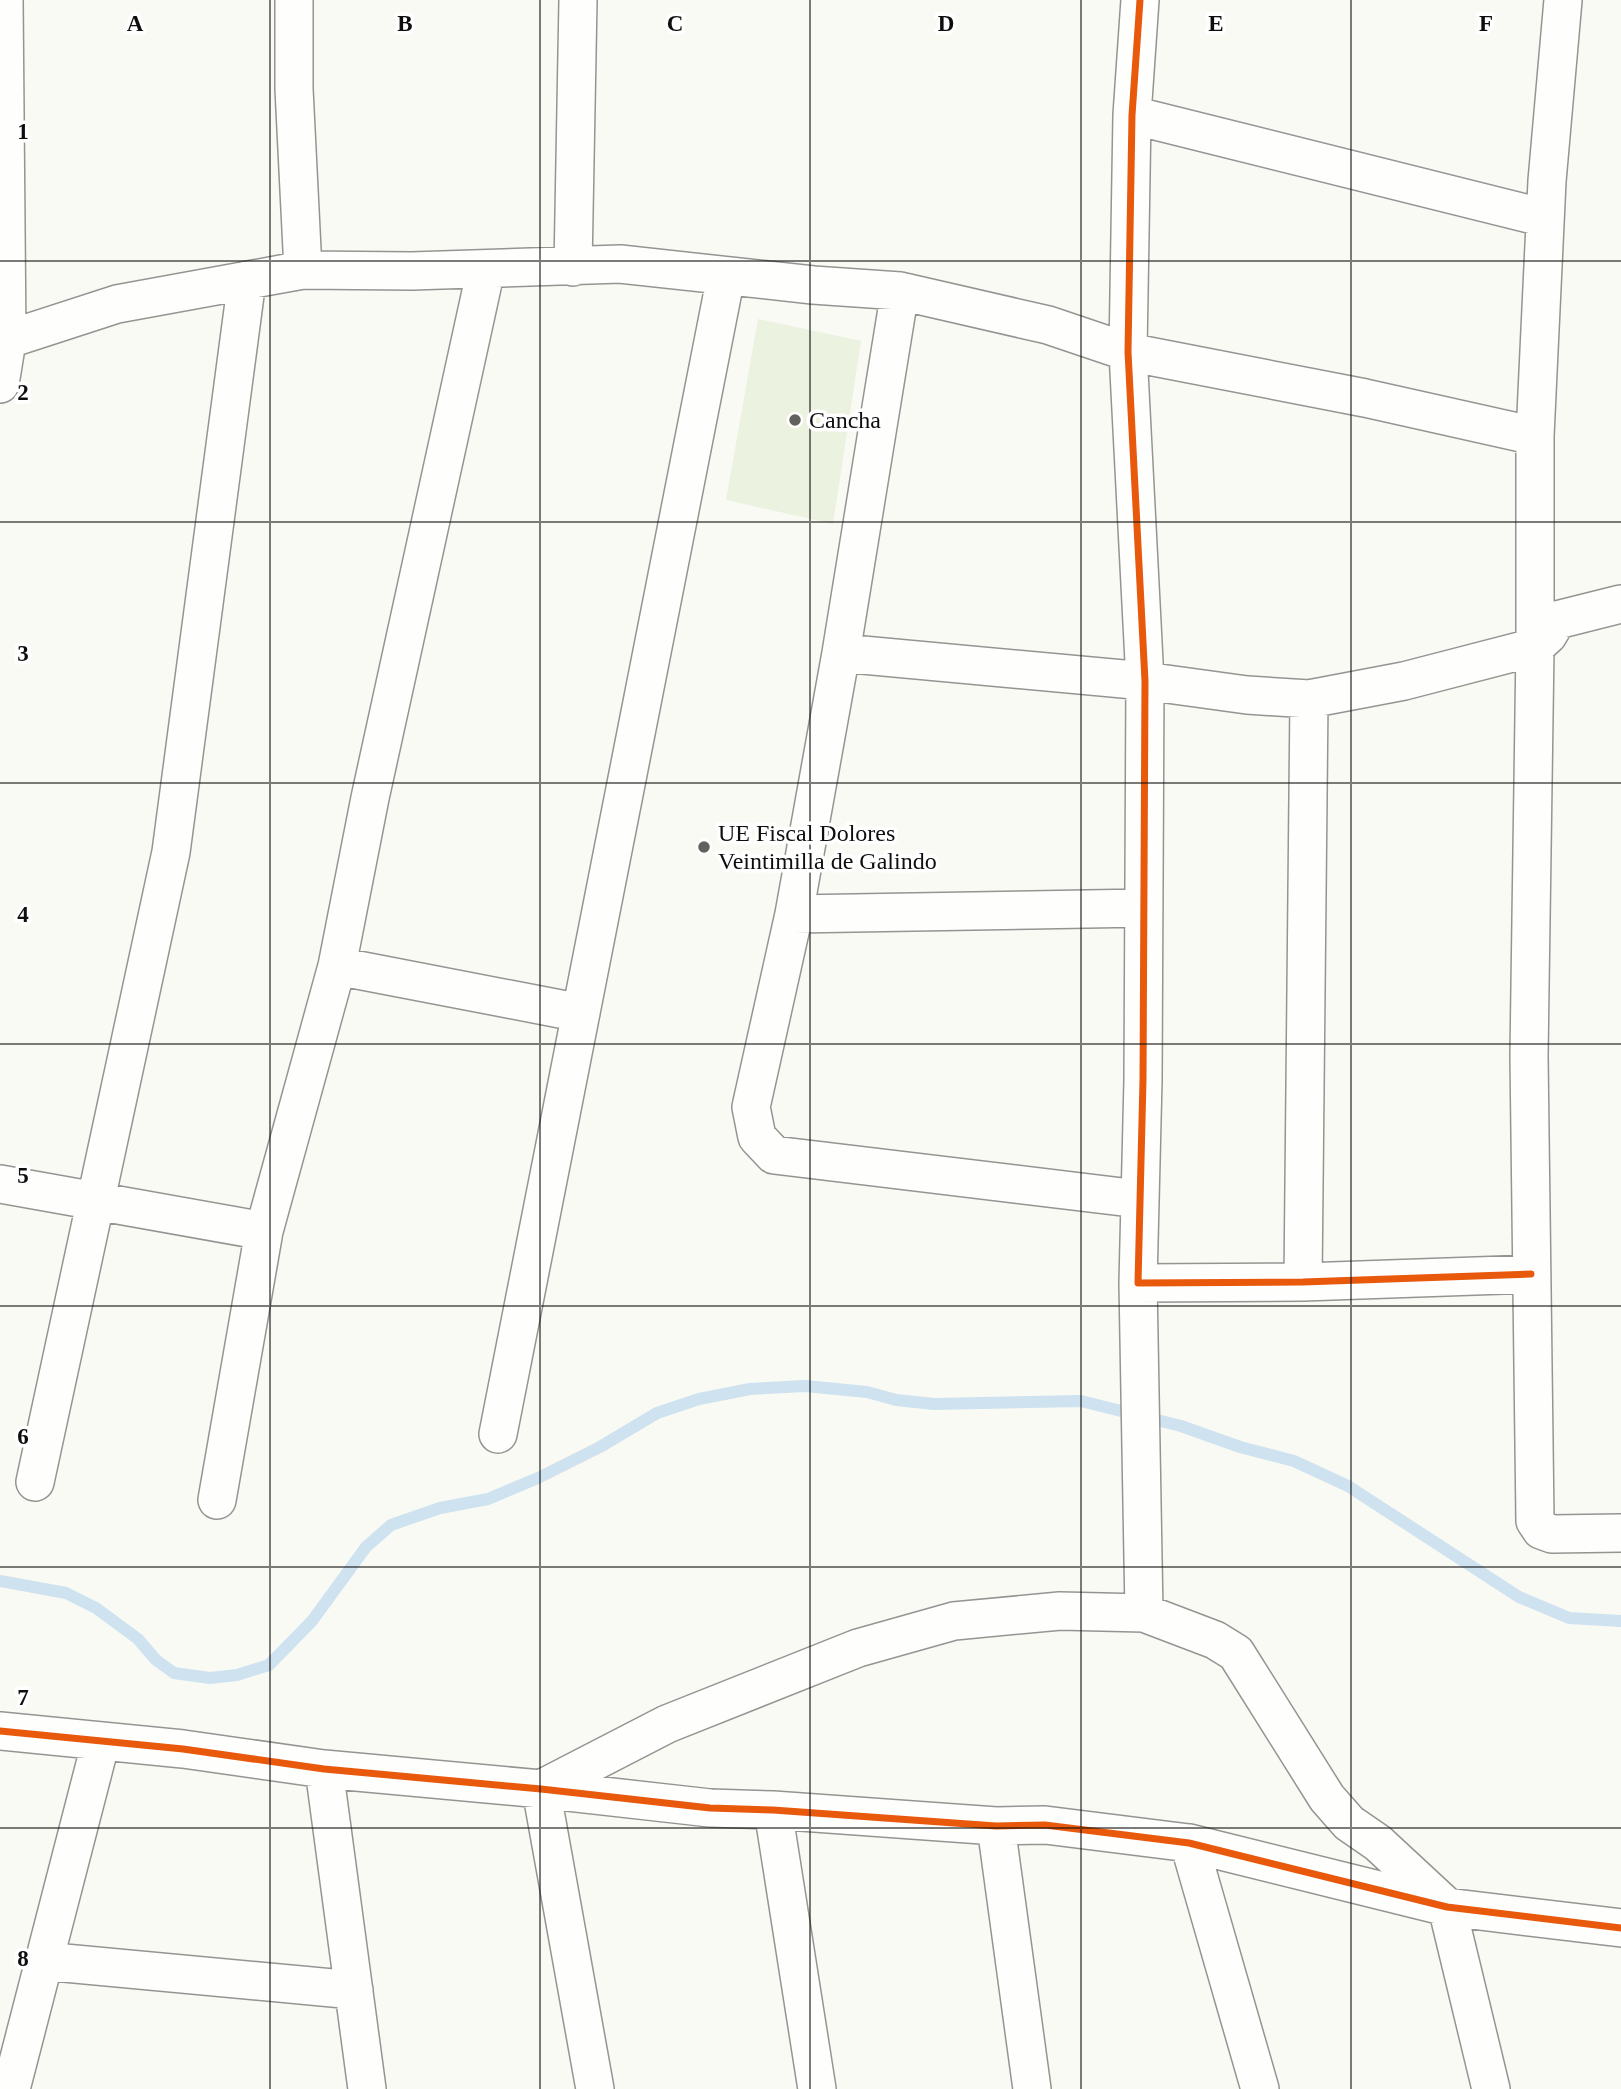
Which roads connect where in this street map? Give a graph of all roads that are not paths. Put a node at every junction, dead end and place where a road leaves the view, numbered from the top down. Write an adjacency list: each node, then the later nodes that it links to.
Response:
1 (4, 0): 14 (street)
2 (294, 0): 10 (street)
3 (578, 0): 8 (street)
4 (1140, 0): 6 (street)
5 (1563, 0): 7 (street)
6 (1132, 116): 7 (street); 15 (street)
7 (1545, 218): 17 (street)
8 (573, 267): 9 (street); 11 (street)
9 (486, 269): 10 (street); 25 (street)
10 (303, 270): 12 (street)
11 (726, 276): 13 (street); 26 (street)
12 (247, 280): 14 (street); 29 (street)
13 (900, 290): 15 (street); 20 (street)
14 (3, 342): 16 (street)
15 (1128, 352): 17 (street); 21 (street)
16 (0, 384)
17 (1535, 436): 19 (street)
18 (1621, 604): 19 (street)
19 (1535, 647): 22 (street); 31 (street)
20 (841, 653): 21 (street); 24 (street)
21 (1145, 681): 22 (street); 23 (street)
22 (1310, 699): 32 (street)
23 (1144, 908): 24 (street); 28 (street)
24 (794, 914): 28 (street)
25 (337, 966): 26 (street); 30 (street)
26 (581, 1013): 34 (street)
27 (0, 1184): 29 (street)
28 (1139, 1199): 33 (street)
29 (96, 1200): 30 (street); 35 (street)
30 (264, 1231): 36 (street)
31 (1531, 1274): 32 (street); 37 (street)
32 (1303, 1282): 33 (street)
33 (1138, 1283): 38 (street)
34 (499, 1434)
35 (34, 1482)
36 (217, 1500)
37 (1621, 1532)
38 (1144, 1613): 42 (street); 46 (street)
39 (0, 1731): 40 (street)
40 (101, 1741): 41 (street); 48 (street)
41 (324, 1769): 42 (street); 49 (street)
42 (541, 1788): 43 (street); 52 (street)
43 (773, 1810): 44 (street); 53 (street)
44 (996, 1826): 45 (street); 54 (street)
45 (1189, 1843): 46 (street); 55 (street)
46 (1447, 1907): 47 (street); 56 (street)
47 (1621, 1928)
48 (43, 1961): 49 (street); 50 (street)
49 (354, 1990): 51 (street)
50 (11, 2089)
51 (367, 2089)
52 (595, 2089)
53 (817, 2089)
54 (1032, 2089)
55 (1260, 2089)
56 (1491, 2089)

